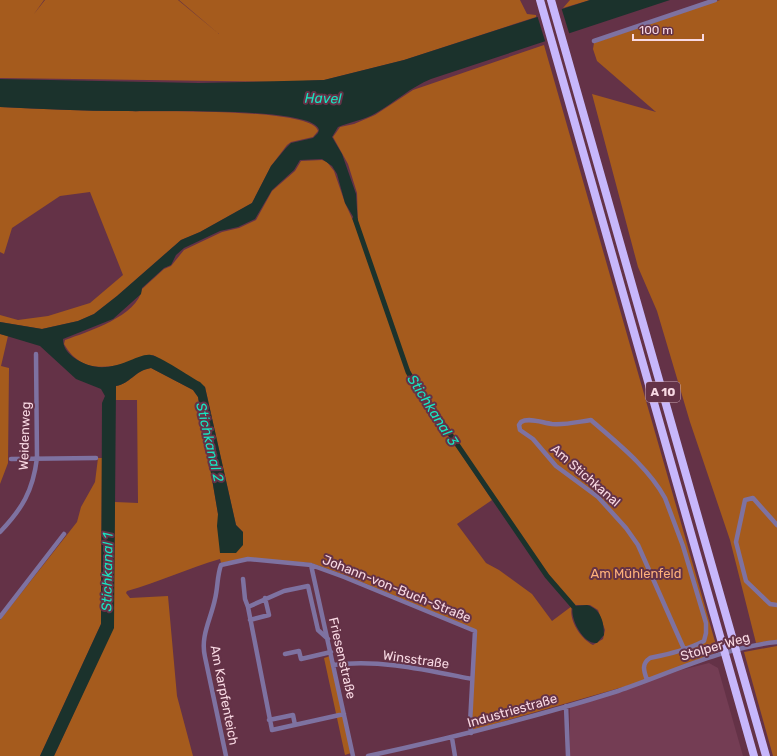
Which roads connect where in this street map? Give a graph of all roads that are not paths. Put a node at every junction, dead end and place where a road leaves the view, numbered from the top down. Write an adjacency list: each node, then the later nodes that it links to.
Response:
1 (551, 0): 40 (highway, A 10)
2 (715, 0): 4 (street)
3 (540, 2): 39 (highway, A 10)
4 (594, 41)
5 (36, 354): 6 (street, Weidenweg)
6 (37, 458): 7 (street); 8 (street); 10 (street, Weidenweg)
7 (96, 458)
8 (11, 459)
9 (777, 525): 15 (street)
10 (0, 532)
11 (64, 534): 17 (street)
12 (311, 565): 19 (street, Friesenstraße); 26 (street, Johann-von-Buch-Straße); 34 (street, Am Karpfenteich)
13 (243, 579): 16 (street)
14 (265, 598): 16 (street); 18 (street); 19 (street)
15 (777, 605)
16 (248, 607): 18 (street)
17 (0, 617)
18 (250, 620): 30 (street)
19 (328, 639): 22 (street, Friesenstraße)
20 (777, 642): 25 (street, Stolper Weg)
21 (684, 649): 21 (street, Am Stichkanal); 27 (street, Am Stichkanal)
22 (331, 652): 23 (street); 24 (street, Friesenstraße)
23 (284, 654)
24 (334, 665): 26 (street, Winsstraße); 29 (street, Friesenstraße)
25 (659, 675): 27 (street, Industriestraße)
26 (472, 679): 32 (street)
27 (647, 680): 28 (street, Industriestraße)
28 (566, 706): 32 (street, Industriestraße); 38 (street)
29 (344, 714): 31 (street); 35 (street, Friesenstraße)
30 (269, 720): 31 (street); 31 (street)
31 (295, 725)
32 (471, 734): 33 (street, Industriestraße)
33 (452, 738): 36 (street, Industriestraße); 37 (street)
34 (226, 756)
35 (353, 756)
36 (368, 756)
37 (455, 756)
38 (568, 756)
39 (754, 756)
40 (766, 756)

